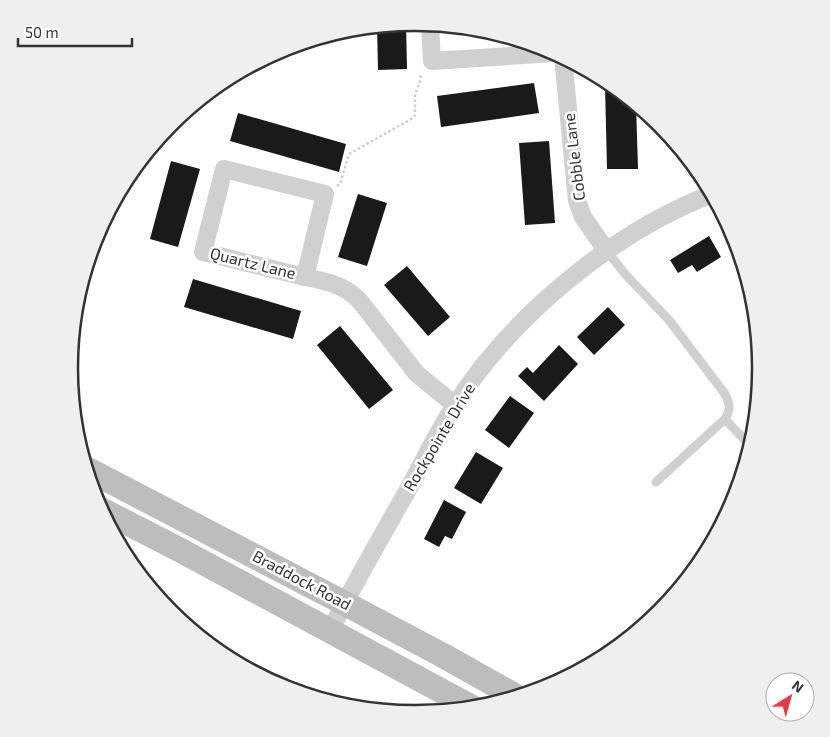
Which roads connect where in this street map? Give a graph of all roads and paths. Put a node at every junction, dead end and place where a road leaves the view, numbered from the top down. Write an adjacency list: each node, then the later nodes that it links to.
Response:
1 (430, 32): 3 (street)
2 (537, 54): 3 (street)
3 (432, 61): 5 (path)
4 (565, 66): 7 (street, Cobble Lane)
5 (325, 194): 8 (street, Quartz Lane); 8 (street, Quartz Lane)
6 (705, 197): 7 (street, Rockpointe Drive)
7 (606, 250): 9 (street, Rockpointe Drive); 10 (lane)
8 (306, 277): 9 (street, Quartz Lane)
9 (455, 405): 15 (street, Rockpointe Drive)
10 (725, 419): 11 (lane); 13 (lane)
11 (745, 440)
12 (95, 473): 15 (main road, Braddock Road)
13 (656, 482)
14 (111, 515): 16 (main road, Braddock Road)
15 (344, 603): 16 (street, Rockpointe Drive); 17 (main road, Braddock Road)
16 (330, 631): 18 (main road, Braddock Road)
17 (508, 692)
18 (463, 702)

